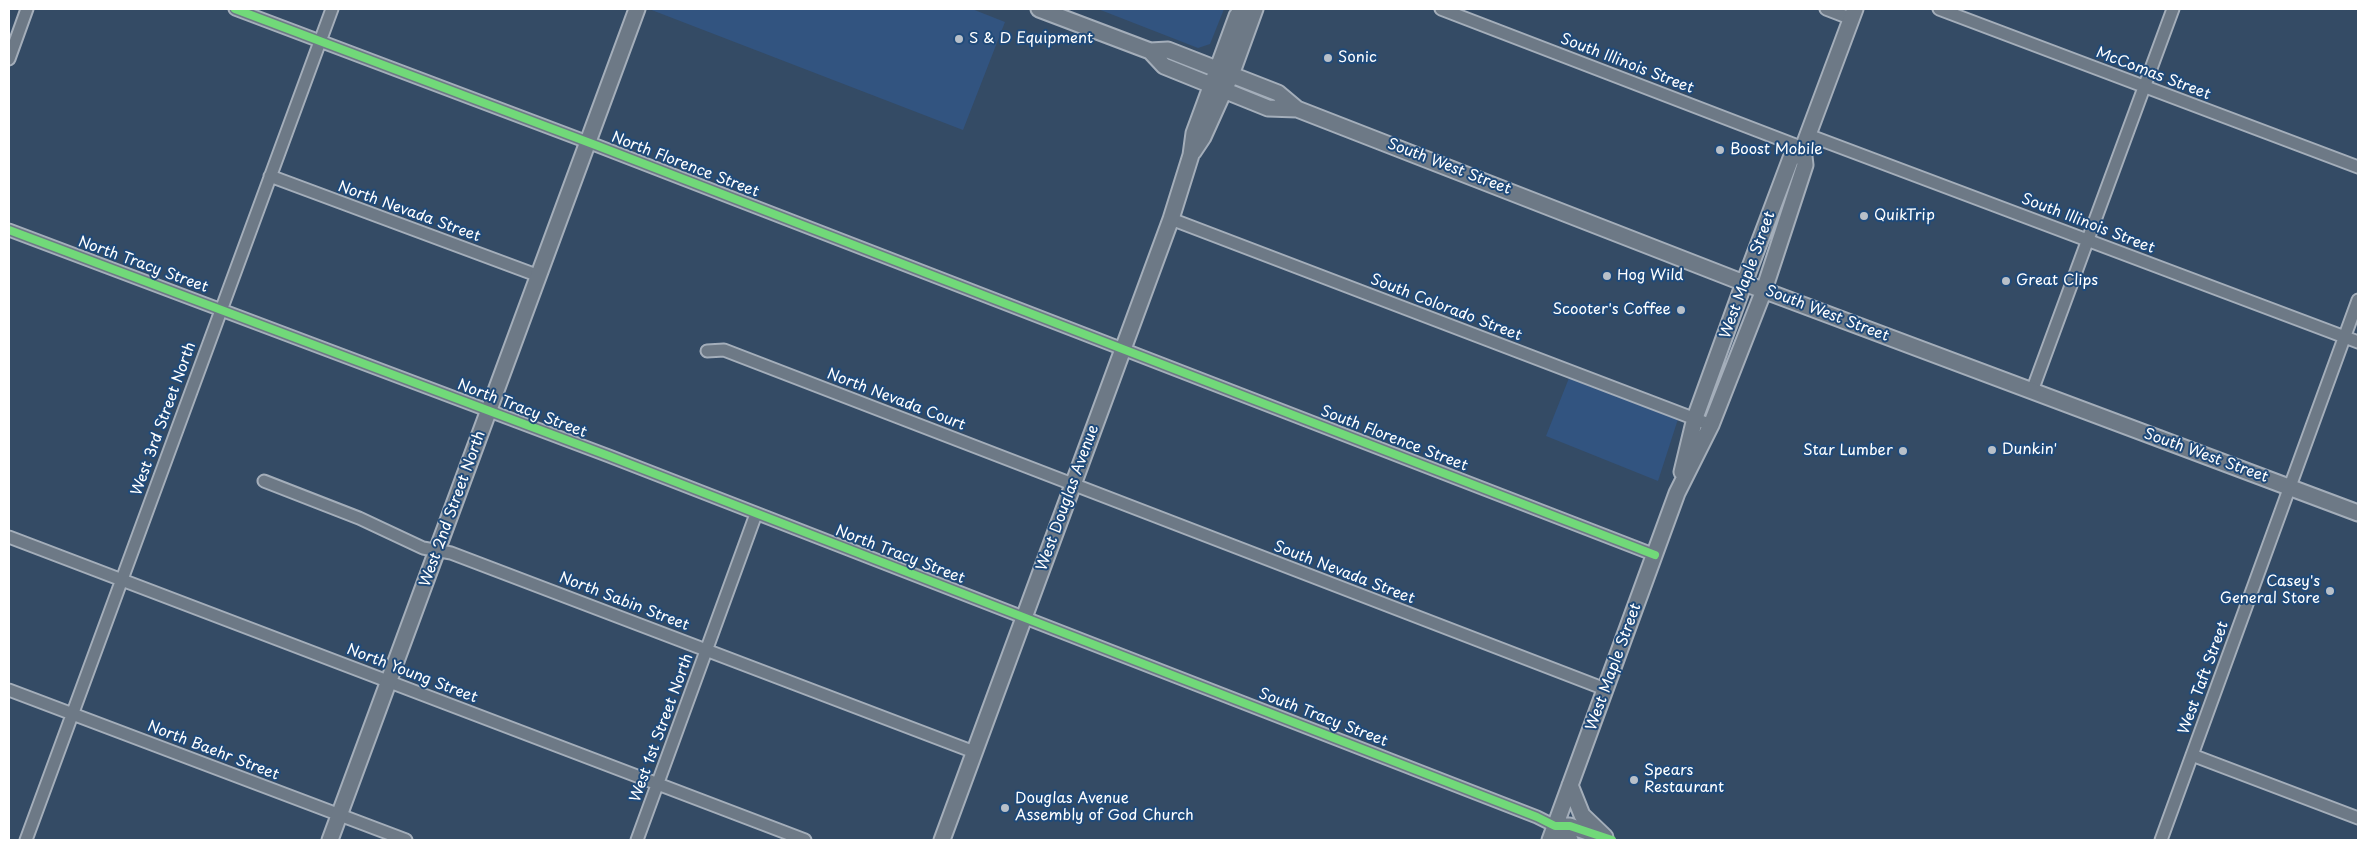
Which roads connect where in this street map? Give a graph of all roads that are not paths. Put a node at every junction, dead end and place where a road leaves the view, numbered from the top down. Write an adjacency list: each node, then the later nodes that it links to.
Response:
1 (27, 9): 15 (street)
2 (235, 9): 13 (street, North Florence Street)
3 (332, 9): 13 (street, West 3rd Street North)
4 (638, 9): 21 (street, West 2nd Street North)
5 (1040, 9): 14 (street)
6 (1242, 9): 16 (street, West Douglas Avenue)
7 (1255, 9): 16 (street, West Douglas Avenue)
8 (1441, 9): 20 (street, South Illinois Street)
9 (1826, 9): 12 (street)
10 (1938, 9): 18 (street, McComas Street)
11 (2173, 9): 18 (street)
12 (1853, 14): 20 (street, West Maple Street)
13 (320, 41): 21 (street, North Florence Street); 23 (street, West 3rd Street North)
14 (1150, 51): 16 (street, South West Street); 17 (street, South West Street)
15 (9, 59)
16 (1224, 72): 17 (street, West Douglas Avenue); 19 (street, South West Street)
17 (1218, 87): 19 (street, South West Street); 24 (street, West Douglas Avenue)
18 (2144, 87): 22 (street, McComas Street); 26 (street)
19 (1298, 108): 28 (street, South West Street)
20 (1805, 141): 26 (street, South Illinois Street); 28 (street, West Maple Street); 29 (street, West Maple Street)
21 (588, 142): 27 (street, West 2nd Street North); 34 (street, North Florence Street)
22 (2358, 167)
23 (270, 176): 27 (street, North Nevada Street); 31 (street, West 3rd Street North)
24 (1171, 219): 34 (street, West Douglas Avenue); 40 (street, South Colorado Street)
25 (9, 230): 31 (street, North Tracy Street)
26 (2088, 240): 32 (street, South Illinois Street); 38 (street)
27 (539, 276): 39 (street, West 2nd Street North)
28 (1744, 283): 29 (street, South West Street); 36 (street, West Maple Street)
29 (1764, 290): 37 (street, West Maple Street); 38 (street, South West Street)
30 (2358, 300): 32 (street, West Taft Street)
31 (221, 309): 39 (street, North Tracy Street); 51 (street, West 3rd Street North)
32 (2344, 337): 33 (street, South Illinois Street); 44 (street, West Taft Street)
33 (2358, 342)
34 (1124, 348): 43 (street, West Douglas Avenue); 50 (street, South Florence Street)
35 (708, 351): 43 (street, North Nevada Court)
36 (1719, 352): 37 (street); 40 (street, West Maple Street)
37 (1737, 358): 41 (street, West Maple Street)
38 (2032, 391): 44 (street, South West Street)
39 (488, 411): 47 (street, North Tracy Street); 49 (street, West 2nd Street North)
40 (1695, 418): 41 (street, South Colorado Street); 45 (street, West Maple Street)
41 (1711, 425): 45 (street, West Maple Street)
42 (264, 481): 49 (street, North Sabin Street)
43 (1073, 484): 52 (street, West Douglas Avenue); 55 (street, South Nevada Street)
44 (2289, 487): 46 (street, South West Street); 59 (street, West Taft Street)
45 (1677, 493): 50 (street, West Maple Street)
46 (2358, 513)
47 (756, 514): 52 (street, North Tracy Street); 53 (street, West 1st Street North)
48 (9, 537): 51 (street, North Young Street)
49 (438, 550): 53 (street, North Sabin Street); 54 (street, West 2nd Street North)
50 (1654, 555): 55 (street, West Maple Street)
51 (122, 580): 54 (street, North Young Street); 57 (street, West 3rd Street North)
52 (1024, 617): 58 (street, West Douglas Avenue); 64 (street, South Tracy Street)
53 (707, 649): 58 (street, North Sabin Street); 60 (street, West 1st Street North)
54 (388, 681): 60 (street, North Young Street); 62 (street, West 2nd Street North)
55 (1605, 689): 61 (street, West Maple Street)
56 (9, 690): 57 (street, North Baehr Street)
57 (72, 714): 62 (street, North Baehr Street); 66 (street, West 3rd Street North)
58 (974, 752): 71 (street, West Douglas Avenue)
59 (2192, 756): 63 (street); 74 (street, West Taft Street)
60 (658, 784): 69 (street, West 1st Street North); 70 (street, North Young Street)
61 (1570, 785): 64 (street, West Maple Street); 65 (street)
62 (340, 815): 67 (street, West 2nd Street North); 68 (street, North Baehr Street)
63 (2358, 818)
64 (1555, 826): 65 (street, South Tracy Street); 72 (street, West Maple Street); 73 (street, South Tracy Street)
65 (1608, 839)
66 (26, 840)
67 (330, 840)
68 (406, 840)
69 (637, 840)
70 (805, 840)
71 (942, 840)
72 (1550, 840)
73 (1570, 840)
74 (2161, 840)

